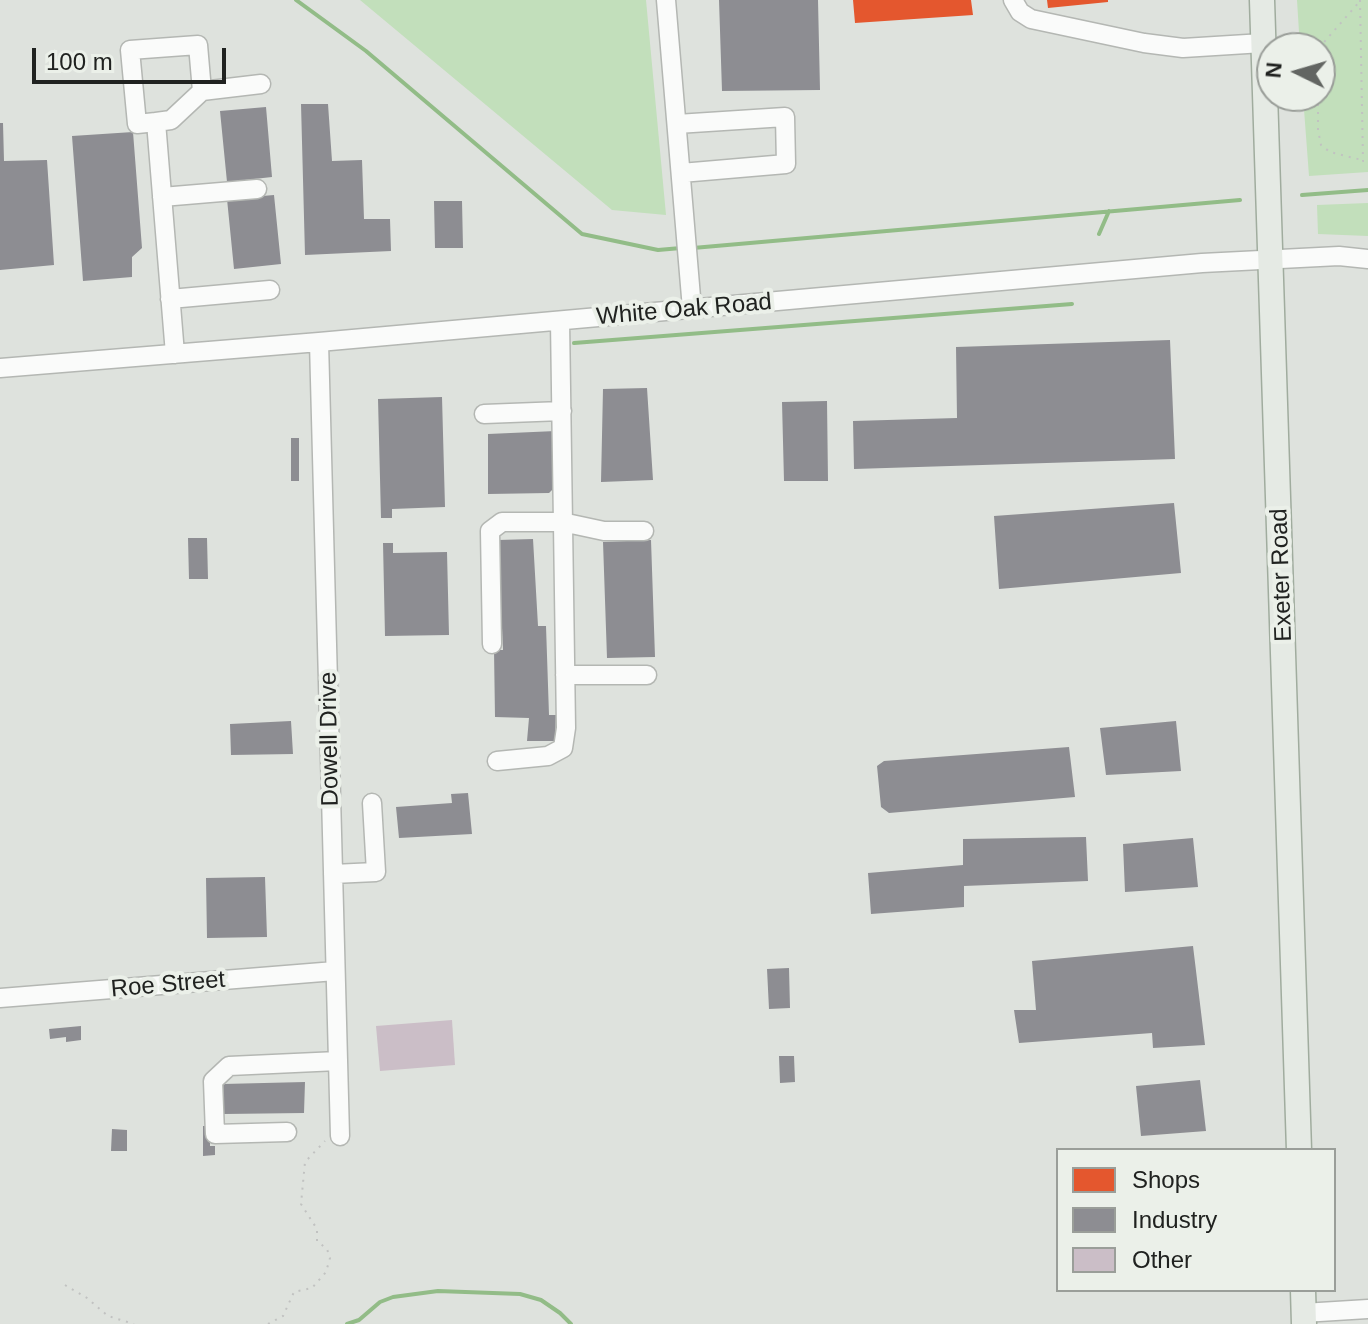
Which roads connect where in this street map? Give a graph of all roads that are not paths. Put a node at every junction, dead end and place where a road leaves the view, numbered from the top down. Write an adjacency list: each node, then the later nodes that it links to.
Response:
1 (666, 0): 10 (street)
2 (1013, 0): 5 (street)
3 (1262, 0): 4 (main road, Exeter Road)
4 (1263, 32)
5 (1256, 43)
6 (261, 84): 7 (street)
7 (202, 91): 9 (street); 9 (street)
8 (1265, 112): 14 (main road, Exeter Road)
9 (156, 122): 13 (street)
10 (677, 124): 11 (street); 11 (street)
11 (681, 173): 18 (street)
12 (257, 189): 13 (street)
13 (162, 197): 17 (street)
14 (1269, 259): 15 (street, White Oak Road); 18 (street, White Oak Road); 38 (main road, Exeter Road)
15 (1368, 259)
16 (270, 290): 17 (street)
17 (170, 299): 21 (street)
18 (692, 309): 19 (street, White Oak Road)
19 (560, 321): 20 (street, White Oak Road); 23 (street)
20 (319, 342): 21 (street, White Oak Road); 32 (street, Dowell Drive)
21 (175, 354): 22 (street, White Oak Road)
22 (0, 368)
23 (562, 411): 24 (street); 25 (street)
24 (484, 414)
25 (562, 522): 26 (street); 27 (street); 28 (street)
26 (644, 531)
27 (492, 644)
28 (565, 675): 29 (street); 30 (street)
29 (647, 675)
30 (497, 761)
31 (372, 803): 32 (street)
32 (333, 874): 33 (street, Dowell Drive)
33 (335, 971): 34 (street, Roe Street); 35 (street, Dowell Drive)
34 (0, 998)
35 (338, 1061): 36 (street, Dowell Drive); 37 (street)
36 (340, 1131)
37 (287, 1132)
38 (1299, 1148)
39 (1303, 1309): 40 (street)
40 (1368, 1309)

